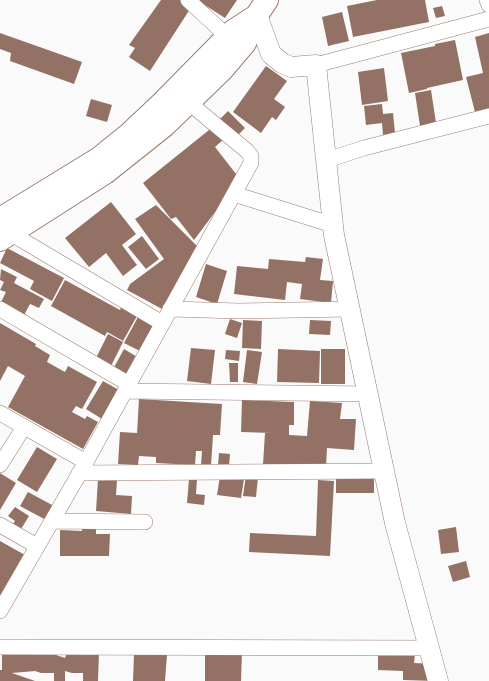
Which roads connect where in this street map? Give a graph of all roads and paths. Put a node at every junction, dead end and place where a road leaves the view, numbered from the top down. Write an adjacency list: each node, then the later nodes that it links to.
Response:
1 (188, 0): 6 (street)
2 (487, 0): 3 (street)
3 (489, 5)
4 (262, 8): 6 (main road); 7 (street); 8 (main road)
5 (489, 19): 7 (street)
6 (228, 37): 13 (main road)
7 (316, 65): 10 (street)
8 (188, 102): 11 (street); 13 (main road)
9 (489, 116): 10 (street)
10 (328, 160): 12 (street)
11 (234, 194): 12 (street); 15 (street)
12 (333, 225): 16 (street)
13 (3, 231): 17 (street)
14 (0, 309): 18 (street)
15 (170, 309): 16 (street); 17 (street)
16 (350, 309): 19 (street)
17 (162, 324): 18 (street)
18 (127, 387): 19 (street); 23 (street)
19 (368, 394): 24 (street)
20 (0, 413): 21 (street)
21 (24, 427): 22 (street); 23 (street)
22 (0, 465)
23 (82, 468): 24 (street); 25 (street)
24 (384, 471): 31 (street)
25 (52, 521): 26 (street); 28 (street)
26 (145, 522)
27 (0, 525): 28 (street)
28 (37, 546): 29 (street)
29 (0, 611)
30 (0, 647): 31 (street)
31 (429, 648): 32 (street)
32 (438, 681)

